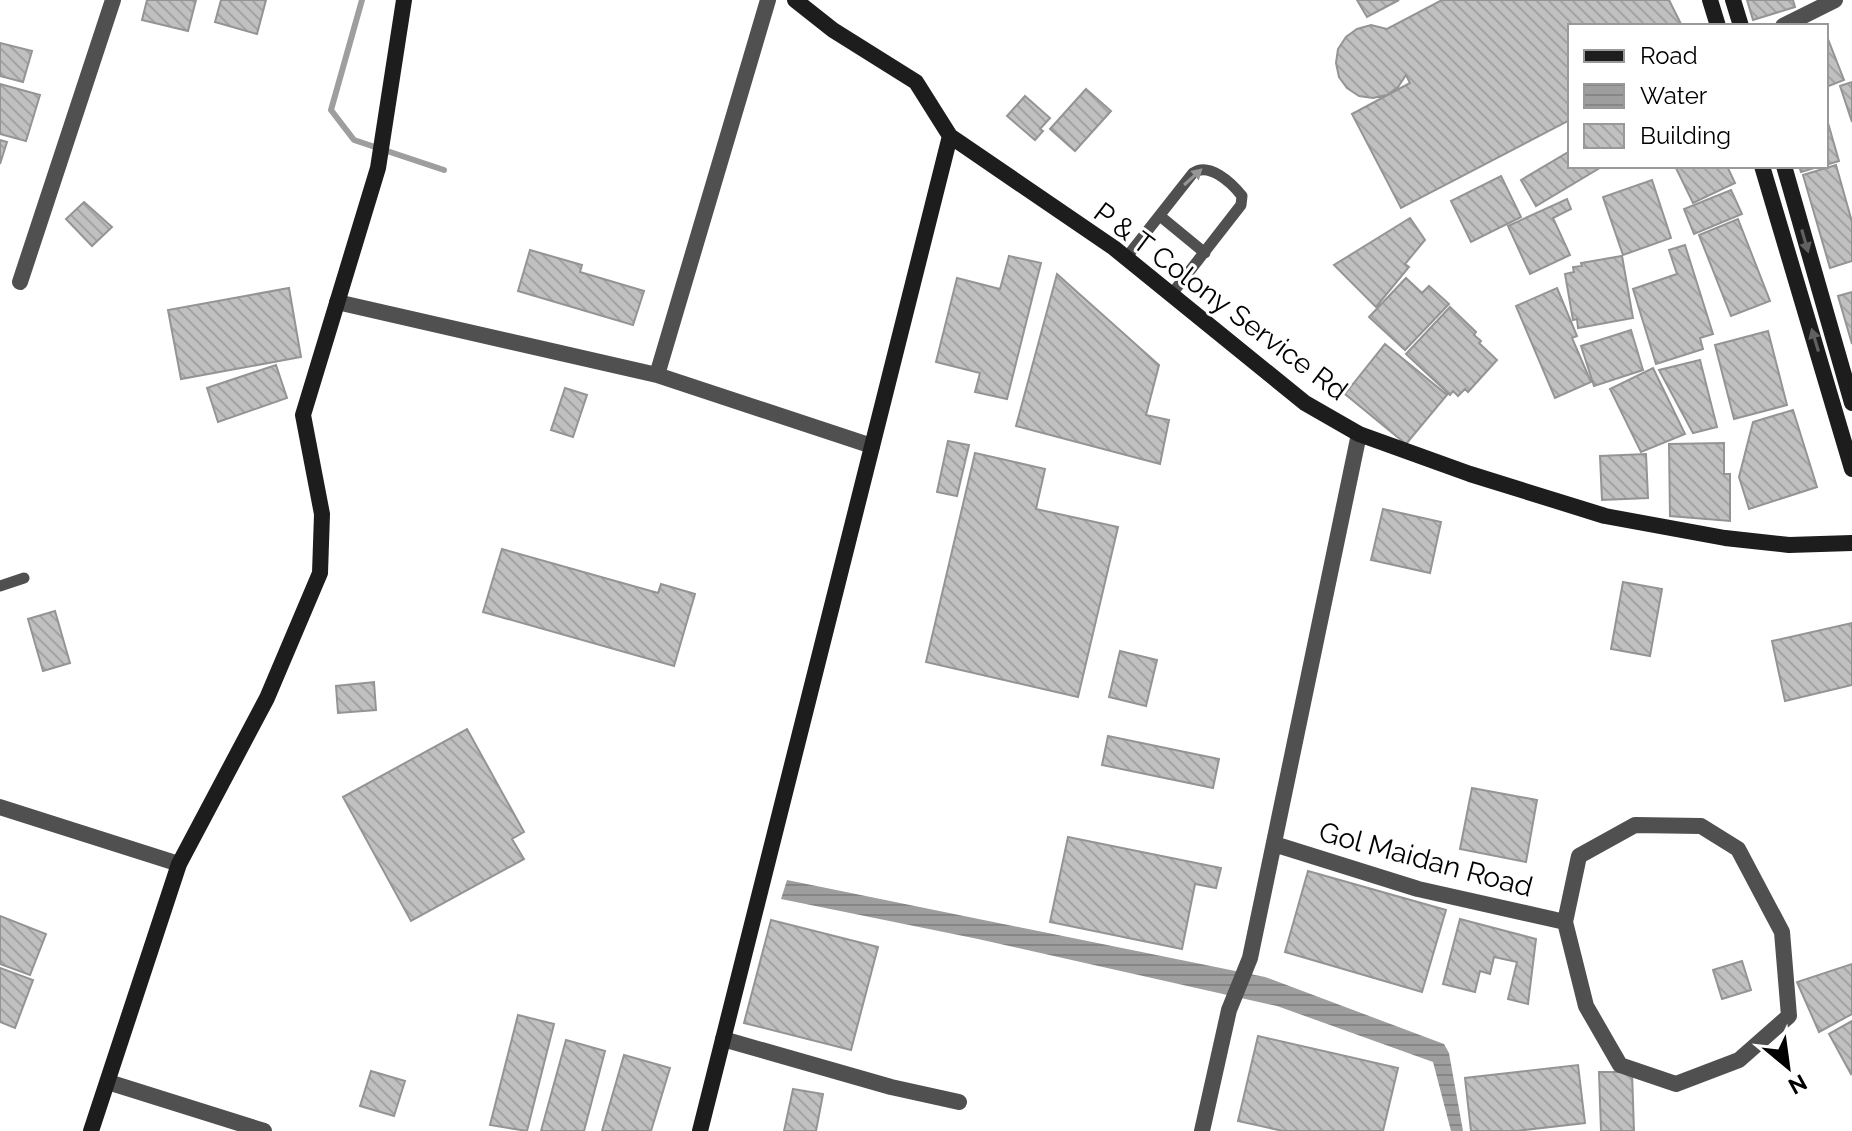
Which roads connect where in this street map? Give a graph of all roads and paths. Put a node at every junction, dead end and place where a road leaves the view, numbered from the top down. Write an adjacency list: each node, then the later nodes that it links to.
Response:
1 (113, 0): 18 (street)
2 (404, 0): 20 (street)
3 (768, 0): 23 (street)
4 (795, 0): 11 (street)
5 (1710, 0): 8 (street)
6 (1733, 0): 9 (street)
7 (1835, 0): 10 (street)
8 (1717, 24)
9 (1740, 24)
10 (1787, 24)
11 (950, 136): 17 (street, P & T Colony Service Rd); 26 (street)
12 (1763, 168): 14 (street)
13 (1786, 172): 14 (street); 21 (street, one-way to 21)
14 (1769, 185): 22 (street, one-way to 14)
15 (1160, 216): 16 (lane); 16 (lane, one-way to 16); 17 (lane)
16 (1205, 253): 19 (lane)
17 (1126, 258): 19 (street, P & T Colony Service Rd)
18 (20, 282)
19 (1171, 295): 25 (street, P & T Colony Service Rd)
20 (337, 302): 23 (street); 33 (street)
21 (1841, 366): 22 (street); 24 (street)
22 (1824, 371): 27 (street)
23 (657, 375): 26 (street)
24 (1852, 403)
25 (1359, 434): 28 (street, P & T Colony Service Rd); 32 (street)
26 (872, 446): 35 (street)
27 (1852, 469)
28 (1852, 543)
29 (24, 578): 30 (lane)
30 (0, 586)
31 (0, 807): 33 (street)
32 (1274, 844): 34 (street, Gol Maidan Road); 41 (street)
33 (179, 864): 36 (street)
34 (1565, 922): 34 (street, Gol Maidan Road)
35 (723, 1039): 37 (street); 40 (street)
36 (108, 1082): 38 (street); 39 (street)
37 (959, 1102)
38 (91, 1131)
39 (264, 1131)
40 (700, 1131)
41 (1202, 1131)

